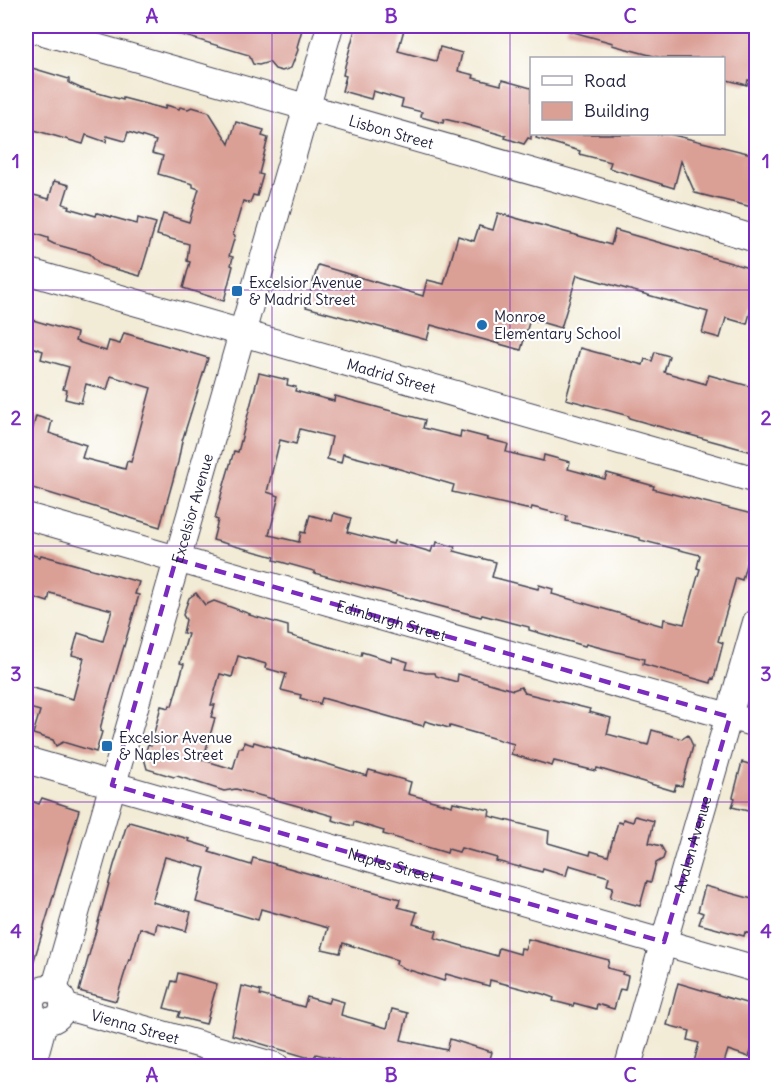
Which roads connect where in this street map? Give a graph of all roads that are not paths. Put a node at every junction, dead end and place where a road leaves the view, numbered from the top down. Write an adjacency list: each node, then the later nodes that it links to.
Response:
1 (330, 26): 3 (street, Excelsior Avenue)
2 (26, 27): 3 (street, Lisbon Street)
3 (307, 108): 4 (street, Lisbon Street); 6 (street, Excelsior Avenue)
4 (756, 239)
5 (26, 271): 6 (street, Madrid Street)
6 (242, 333): 7 (street, Madrid Street); 9 (street, Excelsior Avenue)
7 (756, 480)
8 (26, 516): 9 (street, Edinburgh Street)
9 (176, 559): 11 (street, Edinburgh Street); 14 (street, Excelsior Avenue)
10 (756, 622): 11 (street, Avalon Avenue)
11 (730, 717): 12 (street, Edinburgh Street); 15 (street, Avalon Avenue)
12 (756, 724)
13 (26, 760): 14 (street, Naples Street)
14 (112, 785): 15 (street, Naples Street); 17 (street, Excelsior Avenue)
15 (664, 942): 16 (street, Naples Street); 20 (street, Avalon Avenue)
16 (756, 969)
17 (43, 1005): 18 (street, Excelsior Avenue); 19 (street, Vienna Street)
18 (32, 1066)
19 (276, 1066)
20 (627, 1066)

